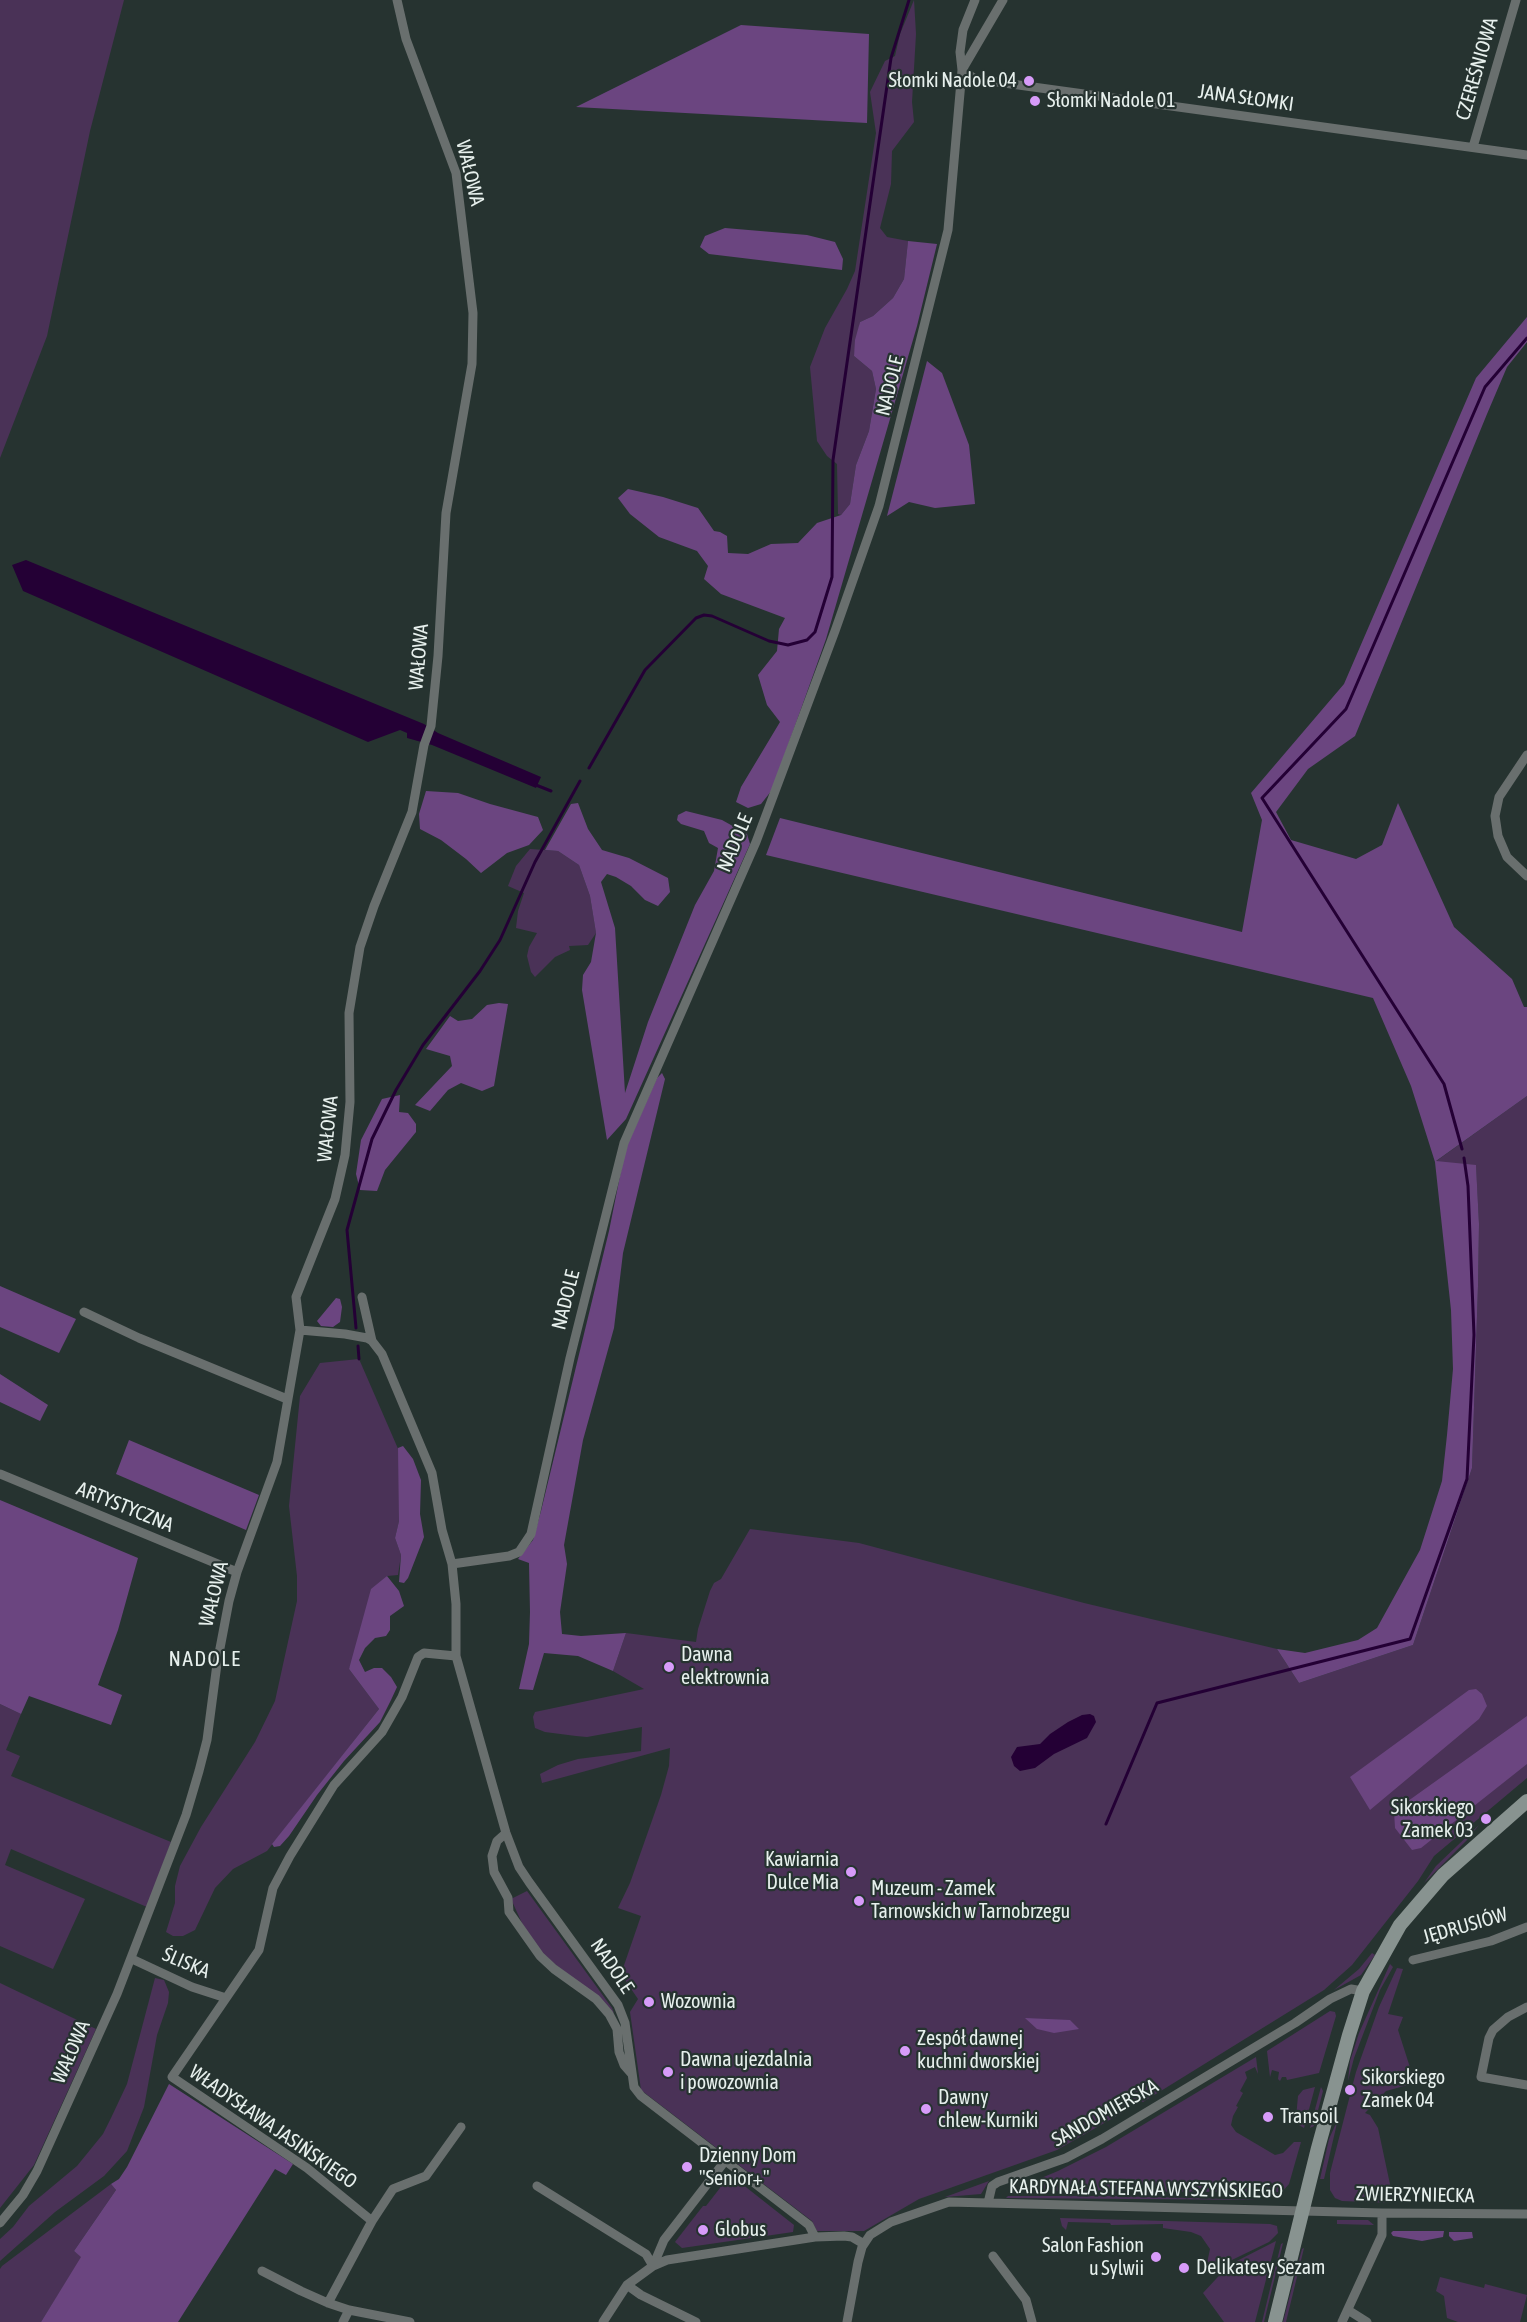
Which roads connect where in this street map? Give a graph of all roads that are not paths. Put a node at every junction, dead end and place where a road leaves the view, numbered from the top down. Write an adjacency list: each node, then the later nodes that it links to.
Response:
1 (397, 0): 12 (street, WAŁOWA)
2 (975, 0): 5 (street, NADOLE)
3 (1003, 0): 5 (street)
4 (1516, 0): 6 (street, CZEREŚNIOWA)
5 (962, 70): 6 (street, JANA SŁOMKI); 16 (street, NADOLE)
6 (1473, 147): 7 (street, JANA SŁOMKI)
7 (1527, 155)
8 (1527, 755): 9 (street)
9 (1527, 876)
10 (362, 1297): 13 (street, NADOLE)
11 (84, 1312): 14 (street)
12 (300, 1330): 13 (street); 14 (street, WAŁOWA)
13 (372, 1341): 16 (street, NADOLE)
14 (287, 1399): 17 (street, WAŁOWA)
15 (0, 1474): 17 (street, ARTYSTYCZNA)
16 (452, 1564): 18 (street, NADOLE)
17 (237, 1572): 22 (street, WAŁOWA)
18 (456, 1656): 20 (street, NADOLE); 25 (street)
19 (1527, 1801): 24 (street)
20 (506, 1833): 27 (street, NADOLE); 27 (street)
21 (1527, 1927): 23 (street, JĘDRUSIÓW)
22 (132, 1959): 25 (street, ŚLISKA); 37 (street, WAŁOWA)
23 (1413, 1960)
24 (1363, 1991): 32 (street, SANDOMIERSKA); 33 (street)
25 (226, 1998): 36 (street, WŁADYSŁAWA JASIŃSKIEGO)
26 (1527, 2007): 28 (street)
27 (632, 2073): 30 (street, NADOLE)
28 (1527, 2085)
29 (461, 2127): 36 (street)
30 (725, 2161): 38 (street, NADOLE); 41 (street)
31 (537, 2186): 41 (street)
32 (988, 2203): 33 (street, KARDYNAŁA STEFANA WYSZYŃSKIEGO); 39 (street)
33 (1302, 2210): 34 (street, ZWIERZYNIECKA); 53 (street)
34 (1382, 2213): 35 (street, ZWIERZYNIECKA); 46 (street)
35 (1527, 2214)
36 (372, 2221): 44 (street)
37 (0, 2223)
38 (815, 2237): 39 (street); 41 (street)
39 (864, 2244): 51 (street)
40 (993, 2256): 52 (street)
41 (653, 2266): 43 (street)
42 (262, 2271): 44 (street)
43 (627, 2285): 49 (street); 50 (street)
44 (328, 2303): 45 (street)
45 (349, 2310): 47 (street); 48 (street)
46 (1348, 2310): 54 (street); 55 (street)
47 (343, 2322)
48 (410, 2322)
49 (603, 2322)
50 (696, 2322)
51 (847, 2322)
52 (1032, 2322)
53 (1275, 2322)
54 (1342, 2322)
55 (1367, 2322)

